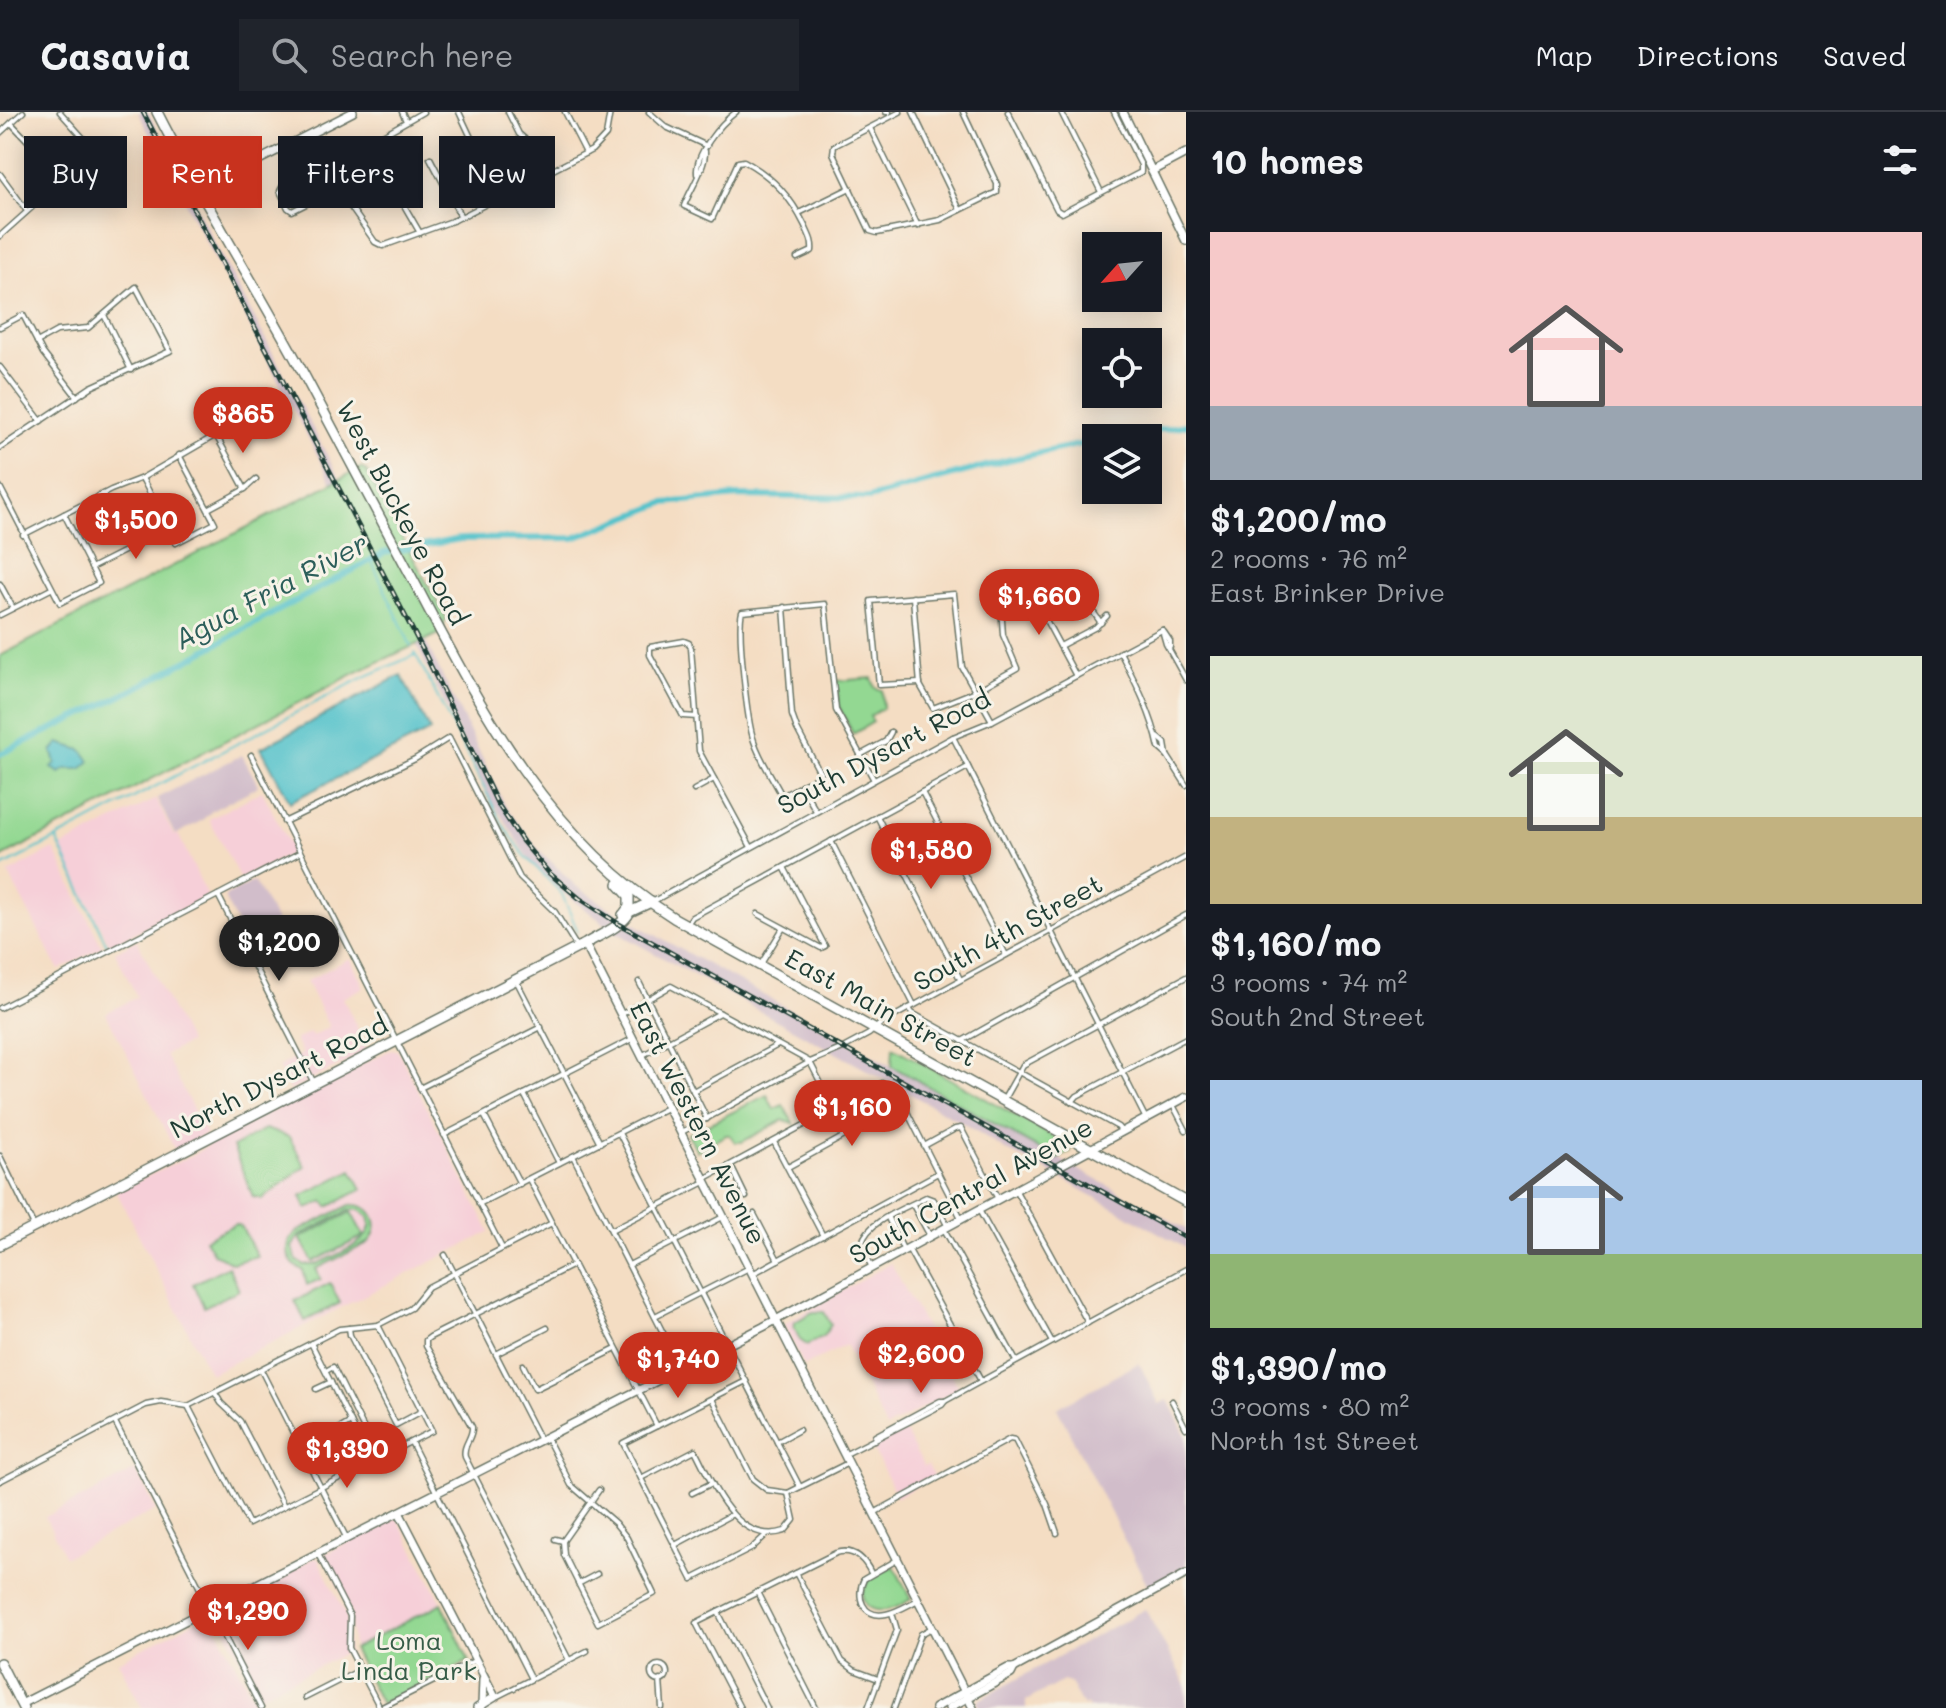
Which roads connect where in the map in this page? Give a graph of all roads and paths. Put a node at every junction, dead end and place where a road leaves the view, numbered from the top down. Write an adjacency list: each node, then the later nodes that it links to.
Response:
1 (23, 112): 22 (street)
2 (60, 112): 25 (street)
3 (157, 112): 26 (main road, West Buckeye Road)
4 (353, 112): 34 (street)
5 (402, 112): 21 (street)
6 (423, 112): 21 (street)
7 (459, 112): 28 (street)
8 (508, 112): 29 (street)
9 (565, 112): 33 (street)
10 (610, 112): 33 (street)
11 (649, 112): 31 (street)
12 (736, 112): 31 (street)
13 (900, 112): 20 (street)
14 (913, 112): 46 (street)
15 (963, 112): 46 (street)
16 (1008, 112): 40 (street)
17 (1061, 112): 40 (street)
18 (1114, 112): 40 (street)
19 (1123, 112): 37 (street)
20 (889, 114): 23 (street)
21 (406, 121): 27 (street)
22 (11, 123): 24 (street); 30 (street)
23 (870, 127): 39 (street); 50 (street)
24 (0, 133)
25 (82, 136)
26 (169, 136)
27 (380, 136)
28 (470, 136)
29 (521, 136)
30 (24, 137)
31 (706, 148): 48 (street)
32 (1186, 153): 37 (street)
33 (586, 154): 36 (street)
34 (262, 158)
35 (430, 158): 49 (street)
36 (555, 169)
37 (1152, 171): 53 (street)
38 (0, 174): 47 (street)
39 (850, 188): 48 (street); 50 (street)
40 (1102, 193)
41 (30, 208): 47 (street)
42 (208, 208): 114 (main road, West Buckeye Road)
43 (352, 208): 51 (street)
44 (406, 208): 51 (street)
45 (478, 208): 49 (street)
46 (960, 210): 50 (street)
47 (27, 211): 52 (street)
48 (799, 213): 54 (street)
49 (461, 217): 51 (street)
50 (918, 226)
51 (420, 233)
52 (0, 236)
53 (1186, 241)
54 (797, 258)
55 (104, 315): 57 (street); 59 (street); 59 (street)
56 (0, 327): 57 (street)
57 (37, 342): 60 (street)
58 (0, 367): 61 (street)
59 (131, 370): 60 (street)
60 (77, 397): 61 (street)
61 (41, 421): 64 (street)
62 (232, 431): 63 (street)
63 (216, 435): 65 (street); 69 (street)
64 (1, 444)
65 (179, 455): 66 (street); 71 (street)
66 (142, 478): 70 (street); 73 (street)
67 (256, 479): 69 (street)
68 (0, 487): 74 (street)
69 (245, 489): 71 (street)
70 (102, 494): 72 (street); 75 (street)
71 (208, 509): 73 (street)
72 (64, 514): 74 (street); 76 (street)
73 (169, 528): 75 (street)
74 (23, 535): 79 (street)
75 (130, 548): 76 (street)
76 (91, 568): 79 (street)
77 (0, 584): 82 (street)
78 (1043, 586): 85 (street); 86 (street); 93 (street)
79 (52, 589): 82 (street)
80 (913, 597): 92 (street); 92 (street); 93 (street)
81 (784, 607): 99 (street); 103 (street); 103 (street)
82 (13, 608): 83 (street)
83 (0, 615)
84 (1107, 616): 85 (street)
85 (1101, 623): 86 (street)
86 (1060, 646): 90 (street)
87 (1120, 652): 89 (street, South Dysart Road); 90 (street, South Dysart Road); 104 (street)
88 (1186, 663): 89 (street)
89 (1179, 667): 91 (street)
90 (1076, 676): 95 (street, South Dysart Road)
91 (1186, 680)
92 (920, 683): 93 (street)
93 (976, 691): 95 (street)
94 (697, 717): 94 (street); 101 (street)
95 (992, 721): 97 (street, South Dysart Road)
96 (891, 732): 99 (street)
97 (953, 737): 100 (street); 102 (street, South Dysart Road)
98 (251, 755): 109 (street)
99 (860, 755): 102 (street)
100 (968, 767): 106 (street); 123 (street)
101 (714, 779): 105 (street); 111 (street)
102 (874, 780): 107 (street, South Dysart Road)
103 (801, 785): 107 (street)
104 (1186, 785)
105 (694, 790)
106 (922, 792): 108 (street); 125 (street)
107 (816, 812): 111 (street, South Dysart Road)
108 (877, 816): 110 (street); 129 (street)
109 (284, 822): 112 (street); 124 (street, East Western Avenue)
110 (831, 841): 115 (street); 133 (street)
111 (751, 847): 117 (street, South Dysart Road)
112 (299, 853): 116 (street); 142 (street)
113 (1186, 857): 123 (street, South 4th Street)
114 (608, 867): 117 (main road, West Buckeye Road); 119 (main road)
115 (784, 867): 121 (street); 122 (street)
116 (218, 895): 134 (street); 151 (street)
117 (651, 902): 119 (main road, South Dysart Road); 121 (main road, East Main Street)
118 (758, 914): 122 (street)
119 (625, 915): 124 (main road, South Dysart Road)
120 (1186, 915): 127 (street)
121 (687, 925): 126 (main road, East Main Street)
122 (783, 928): 126 (street)
123 (1052, 930): 125 (street, South 4th Street); 127 (street)
124 (581, 946): 130 (main road, North Dysart Road); 136 (street, East Western Avenue)
125 (1006, 955): 129 (street, South 4th Street)
126 (760, 966): 139 (main road, East Main Street)
127 (1076, 977): 137 (street); 143 (street)
128 (1186, 977): 137 (street)
129 (960, 979): 133 (street, South 4th Street)
130 (516, 980): 138 (street); 142 (main road, North Dysart Road)
131 (639, 982): 132 (street)
132 (647, 999): 135 (street); 136 (street); 144 (street)
133 (912, 1006): 139 (street, South 4th Street); 143 (street)
134 (0, 1008)
135 (721, 1013): 144 (street); 145 (street)
136 (620, 1015): 141 (street, East Western Avenue)
137 (1099, 1024): 148 (street); 149 (street)
138 (541, 1027): 150 (street); 152 (street)
139 (873, 1029): 147 (street, South 4th Street); 156 (main road, East Main Street)
140 (1186, 1038): 149 (street)
141 (632, 1039): 146 (street, East Western Avenue); 150 (street)
142 (396, 1041): 151 (main road, North Dysart Road); 152 (street)
143 (962, 1041): 148 (street)
144 (668, 1042): 146 (street); 153 (street)
145 (778, 1045): 147 (street); 153 (street)
146 (641, 1057): 160 (street, East Western Avenue)
147 (810, 1062): 161 (street); 163 (street, South 4th Street)
148 (1017, 1072): 156 (street); 157 (street)
149 (1123, 1072): 157 (street); 164 (street)
150 (564, 1074): 154 (street); 171 (street)
151 (314, 1083): 196 (main road, North Dysart Road)
152 (420, 1088): 169 (street)
153 (693, 1091): 163 (street)
154 (524, 1094): 162 (street); 176 (street)
155 (1186, 1097): 159 (street, South Central Avenue)
156 (1003, 1101): 173 (main road, East Main Street)
157 (1072, 1102): 166 (street)
158 (903, 1104): 161 (street); 172 (street); 178 (street)
159 (1173, 1105): 164 (street, South Central Avenue); 165 (street)
160 (667, 1108): 167 (street); 168 (street, East Western Avenue)
161 (834, 1109): 170 (street)
162 (484, 1115): 169 (street); 182 (street)
163 (707, 1119): 168 (street, South 4th Street)
164 (1147, 1119): 166 (street, South Central Avenue)
165 (1186, 1130)
166 (1122, 1132): 173 (street, South Central Avenue)
167 (619, 1133): 171 (street); 189 (street)
168 (680, 1133): 181 (street, East Western Avenue)
169 (444, 1135): 187 (street)
170 (774, 1142): 177 (street); 178 (street)
171 (600, 1143): 175 (street)
172 (924, 1146): 179 (street); 185 (street)
173 (1090, 1149): 183 (street, South Central Avenue); 186 (main road, East Main Street)
174 (0, 1156): 196 (street)
175 (573, 1156): 176 (street); 198 (street)
176 (559, 1163): 180 (street)
177 (731, 1166): 181 (street); 184 (street)
178 (788, 1167): 199 (street)
179 (938, 1173): 194 (street); 199 (street)
180 (529, 1179): 182 (street); 195 (street)
181 (705, 1181): 189 (street); 192 (street, East Western Avenue)
182 (520, 1184): 187 (street)
183 (1015, 1190): 185 (street, South Central Avenue); 217 (street)
184 (746, 1197)
185 (998, 1199): 190 (street, South Central Avenue)
186 (1186, 1202)
187 (479, 1204): 203 (street)
188 (913, 1205): 193 (street); 197 (street); 200 (street)
189 (656, 1207): 198 (street); 201 (street)
190 (979, 1210): 194 (street, South Central Avenue); 221 (street)
191 (754, 1214): 206 (street)
192 (723, 1217): 201 (street); 211 (street, East Western Avenue)
193 (888, 1218): 204 (street); 209 (street)
194 (961, 1220): 197 (street, South Central Avenue)
195 (552, 1223): 203 (street); 207 (street)
196 (34, 1227): 202 (main road, North Dysart Road)
197 (946, 1228): 200 (street, South Central Avenue); 226 (street)
198 (610, 1230): 208 (street)
199 (823, 1236): 206 (street)
200 (930, 1236): 204 (street, South Central Avenue)
201 (674, 1241): 208 (street); 213 (street)
202 (0, 1245)
203 (502, 1249): 212 (street)
204 (906, 1250): 209 (street, South Central Avenue); 232 (street)
205 (445, 1255): 212 (street)
206 (778, 1260): 211 (street)
207 (573, 1265): 214 (street); 224 (street)
208 (628, 1265): 215 (street)
209 (872, 1268): 216 (street, South Central Avenue)
210 (1186, 1269): 217 (street)
211 (751, 1271): 213 (street); 216 (street, East Western Avenue)
212 (454, 1273): 214 (street); 218 (street)
213 (701, 1293): 215 (street); 223 (street)
214 (475, 1314): 225 (street); 253 (street)
215 (654, 1316): 229 (street)
216 (776, 1321): 223 (street, South Central Avenue); 251 (street, East Western Avenue)
217 (1088, 1323): 221 (street)
218 (378, 1325): 219 (street); 240 (street)
219 (349, 1328): 222 (street); 240 (street)
220 (547, 1328): 225 (street)
221 (1052, 1342): 226 (street)
222 (311, 1343): 228 (street); 230 (street)
223 (728, 1345): 229 (street, South Central Avenue); 231 (street)
224 (616, 1349): 227 (street); 235 (street)
225 (496, 1354): 248 (street)
226 (1016, 1361): 232 (street)
227 (523, 1365)
228 (260, 1369): 236 (street); 257 (street)
229 (682, 1369): 235 (street, South Central Avenue)
230 (325, 1371): 233 (street); 247 (street)
231 (746, 1381): 237 (street); 250 (street)
232 (981, 1381): 251 (street)
233 (331, 1382): 234 (street); 242 (street)
234 (316, 1389)
235 (637, 1391): 243 (street); 248 (street, South Central Avenue)
236 (215, 1392): 239 (street); 264 (street)
237 (712, 1399): 243 (street); 262 (street)
238 (1172, 1401): 244 (street)
239 (188, 1406): 241 (street); 264 (street)
240 (422, 1411): 249 (street)
241 (115, 1422): 255 (street); 285 (street)
242 (351, 1422): 245 (street); 247 (street)
243 (657, 1426): 254 (street)
244 (1186, 1428)
245 (337, 1430)
246 (799, 1430): 250 (street)
247 (359, 1436): 252 (street)
248 (543, 1439): 253 (street, South Central Avenue); 263 (street)
249 (411, 1442): 252 (street); 260 (street)
250 (777, 1442): 258 (street)
251 (846, 1459): 258 (street); 266 (street, East Western Avenue)
252 (371, 1462): 257 (street)
253 (474, 1474): 260 (street, South Central Avenue); 291 (street)
254 (641, 1478): 256 (street); 275 (street)
255 (0, 1481)
256 (712, 1483): 261 (street); 267 (street)
257 (321, 1487): 264 (street); 272 (street)
258 (800, 1487): 262 (street)
259 (599, 1490): 263 (street)
260 (438, 1493): 265 (street, South Central Avenue); 295 (street)
261 (692, 1493)
262 (788, 1493): 268 (street)
263 (590, 1502): 274 (street); 282 (street)
264 (284, 1506)
265 (399, 1512): 272 (street, South Central Avenue); 290 (street)
266 (874, 1513): 270 (street); 277 (street)
267 (731, 1515): 271 (street); 275 (street)
268 (794, 1520): 269 (street); 271 (street)
269 (800, 1523)
270 (1057, 1533)
271 (767, 1534): 275 (street)
272 (347, 1539): 276 (street, South Central Avenue)
273 (555, 1539): 274 (street)
274 (563, 1541): 282 (street)
275 (675, 1545)
276 (318, 1554): 285 (street, South Central Avenue); 294 (street)
277 (897, 1560): 279 (street); 284 (street)
278 (796, 1573): 279 (street); 283 (street); 296 (street)
279 (871, 1573): 287 (street)
280 (597, 1574): 282 (street)
281 (1186, 1574): 298 (street)
282 (578, 1584)
283 (757, 1592): 286 (street); 308 (street)
284 (918, 1600): 287 (street); 288 (street)
285 (210, 1608): 301 (street, South Central Avenue); 303 (street)
286 (718, 1612): 306 (street); 307 (street)
287 (892, 1612): 296 (street)
288 (932, 1628): 298 (street); 310 (street)
289 (587, 1651): 291 (street)
290 (476, 1660): 293 (street); 304 (street)
291 (569, 1660): 295 (street)
292 (0, 1663): 301 (main road)
293 (481, 1669): 299 (street); 302 (street)
294 (360, 1670): 300 (street); 304 (street)
295 (531, 1679): 299 (street)
296 (878, 1679): 309 (street)
297 (660, 1680): 305 (street)
298 (966, 1695): 311 (street); 312 (street); 313 (street)
299 (495, 1697): 302 (street)
300 (305, 1698)
301 (19, 1707)
302 (481, 1707)
303 (261, 1708)
304 (380, 1708)
305 (662, 1708)
306 (740, 1708)
307 (767, 1708)
308 (816, 1708)
309 (868, 1708)
310 (894, 1708)
311 (935, 1708)
312 (949, 1708)
313 (973, 1708)

